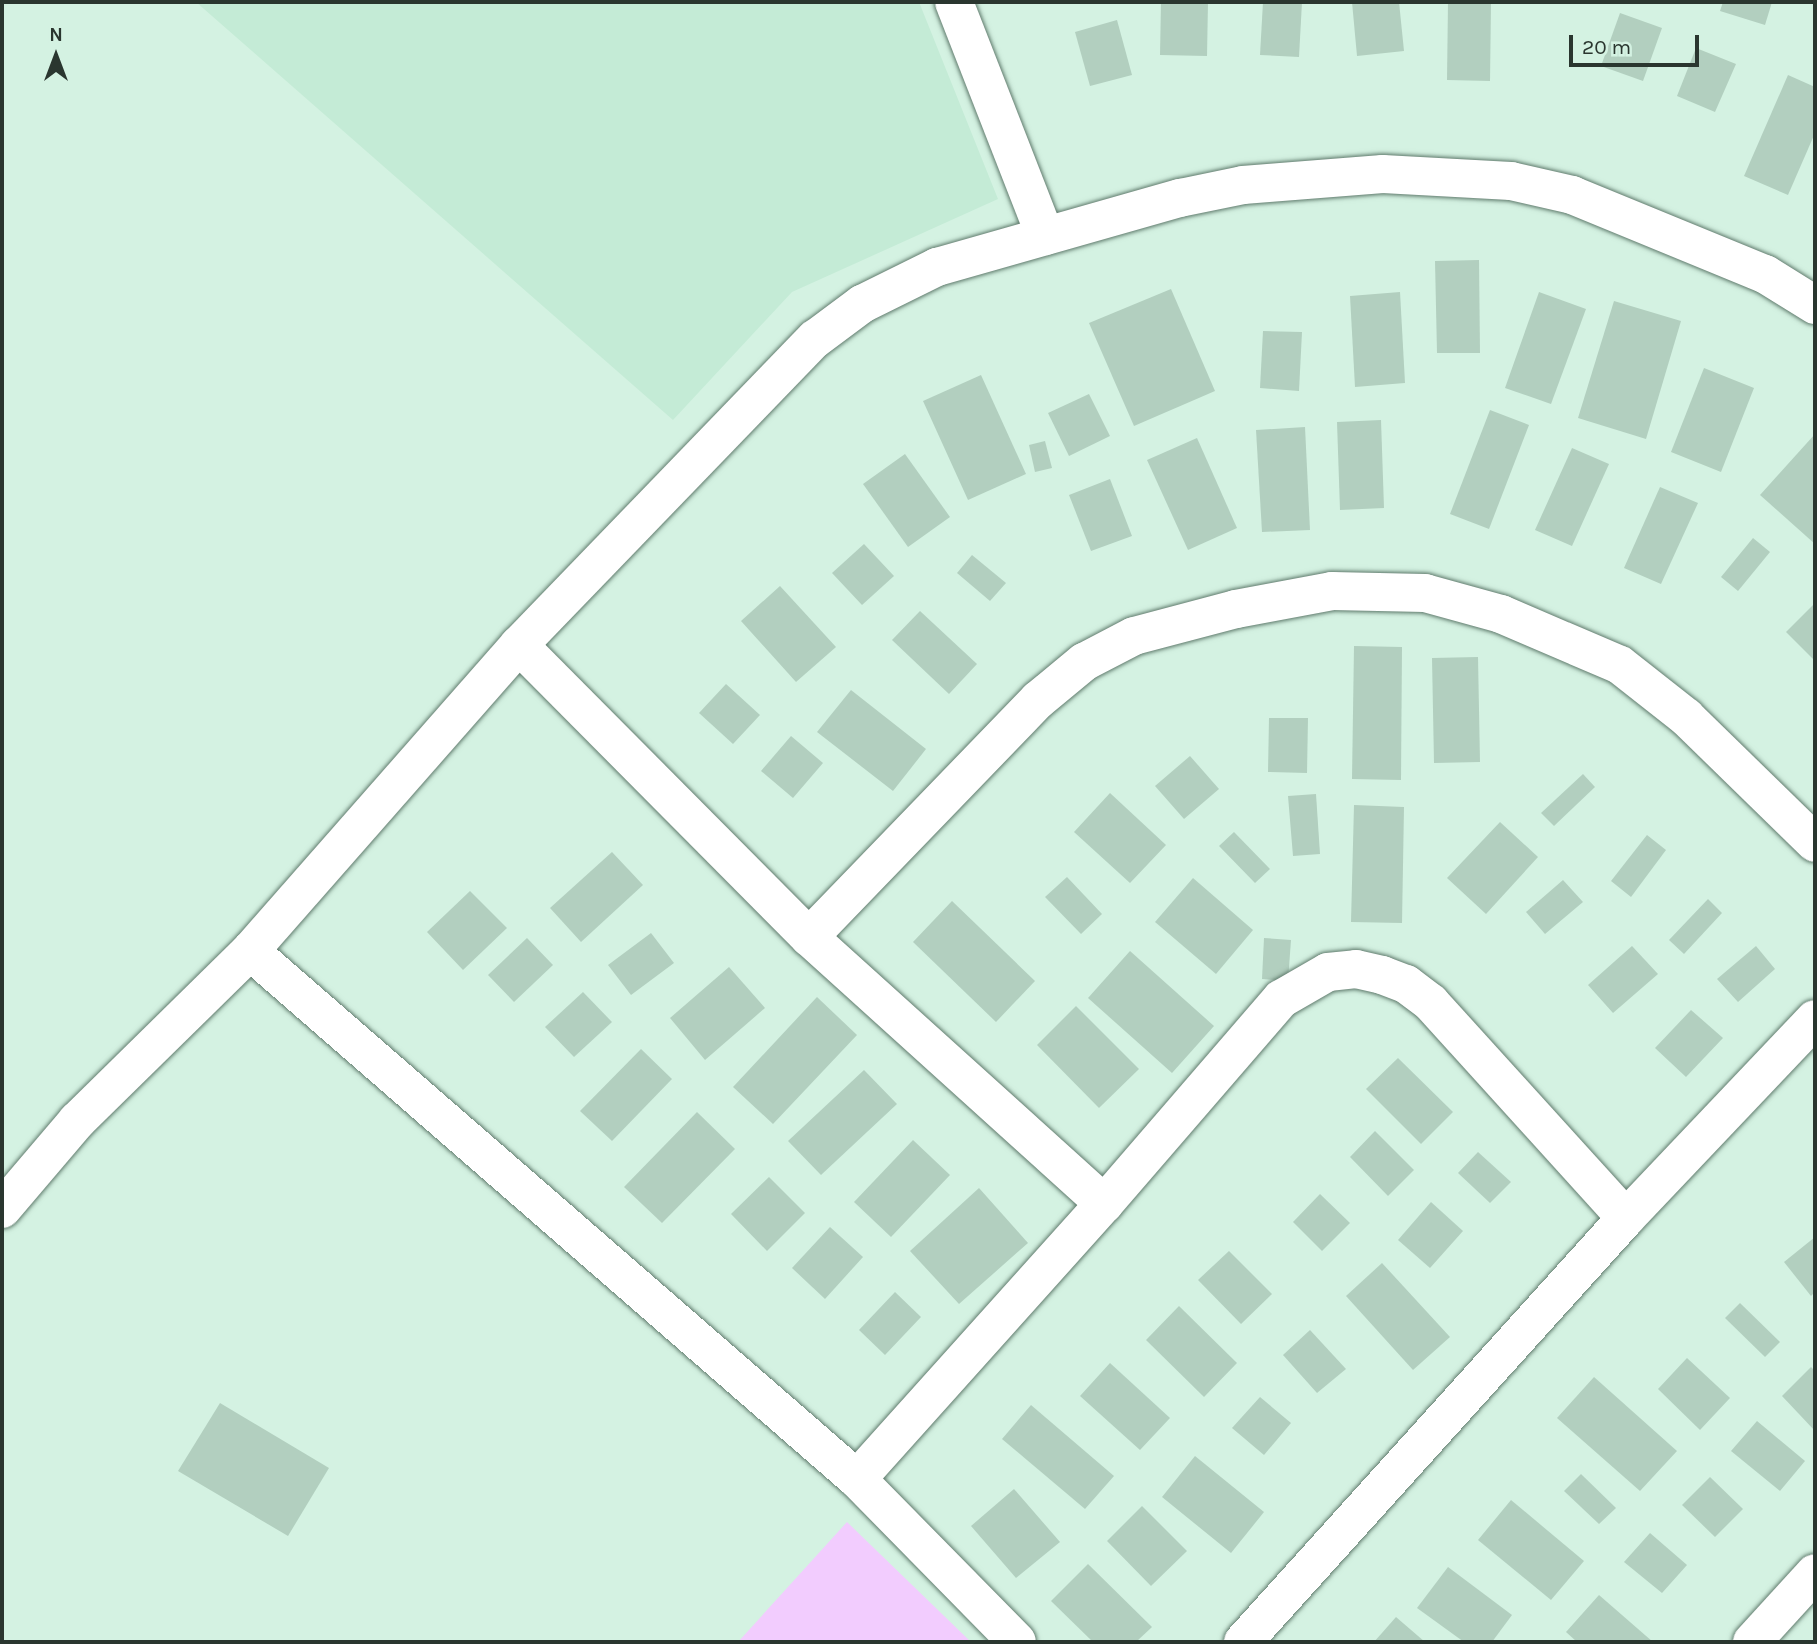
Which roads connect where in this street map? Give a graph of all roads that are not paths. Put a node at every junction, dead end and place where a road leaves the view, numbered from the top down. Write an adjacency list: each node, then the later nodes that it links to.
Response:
1 (954, 2): 2 (street)
2 (1045, 236): 3 (street); 4 (street)
3 (1815, 305)
4 (519, 645): 6 (street); 7 (street)
5 (1815, 843): 6 (street)
6 (809, 937): 9 (street)
7 (250, 951): 10 (street); 12 (street)
8 (1815, 1019): 11 (street)
9 (1104, 1204): 11 (street); 12 (street)
10 (2, 1209)
11 (1626, 1217): 15 (street)
12 (857, 1479): 14 (street)
13 (1815, 1573): 16 (street)
14 (1017, 1642)
15 (1243, 1642)
16 (1752, 1642)

